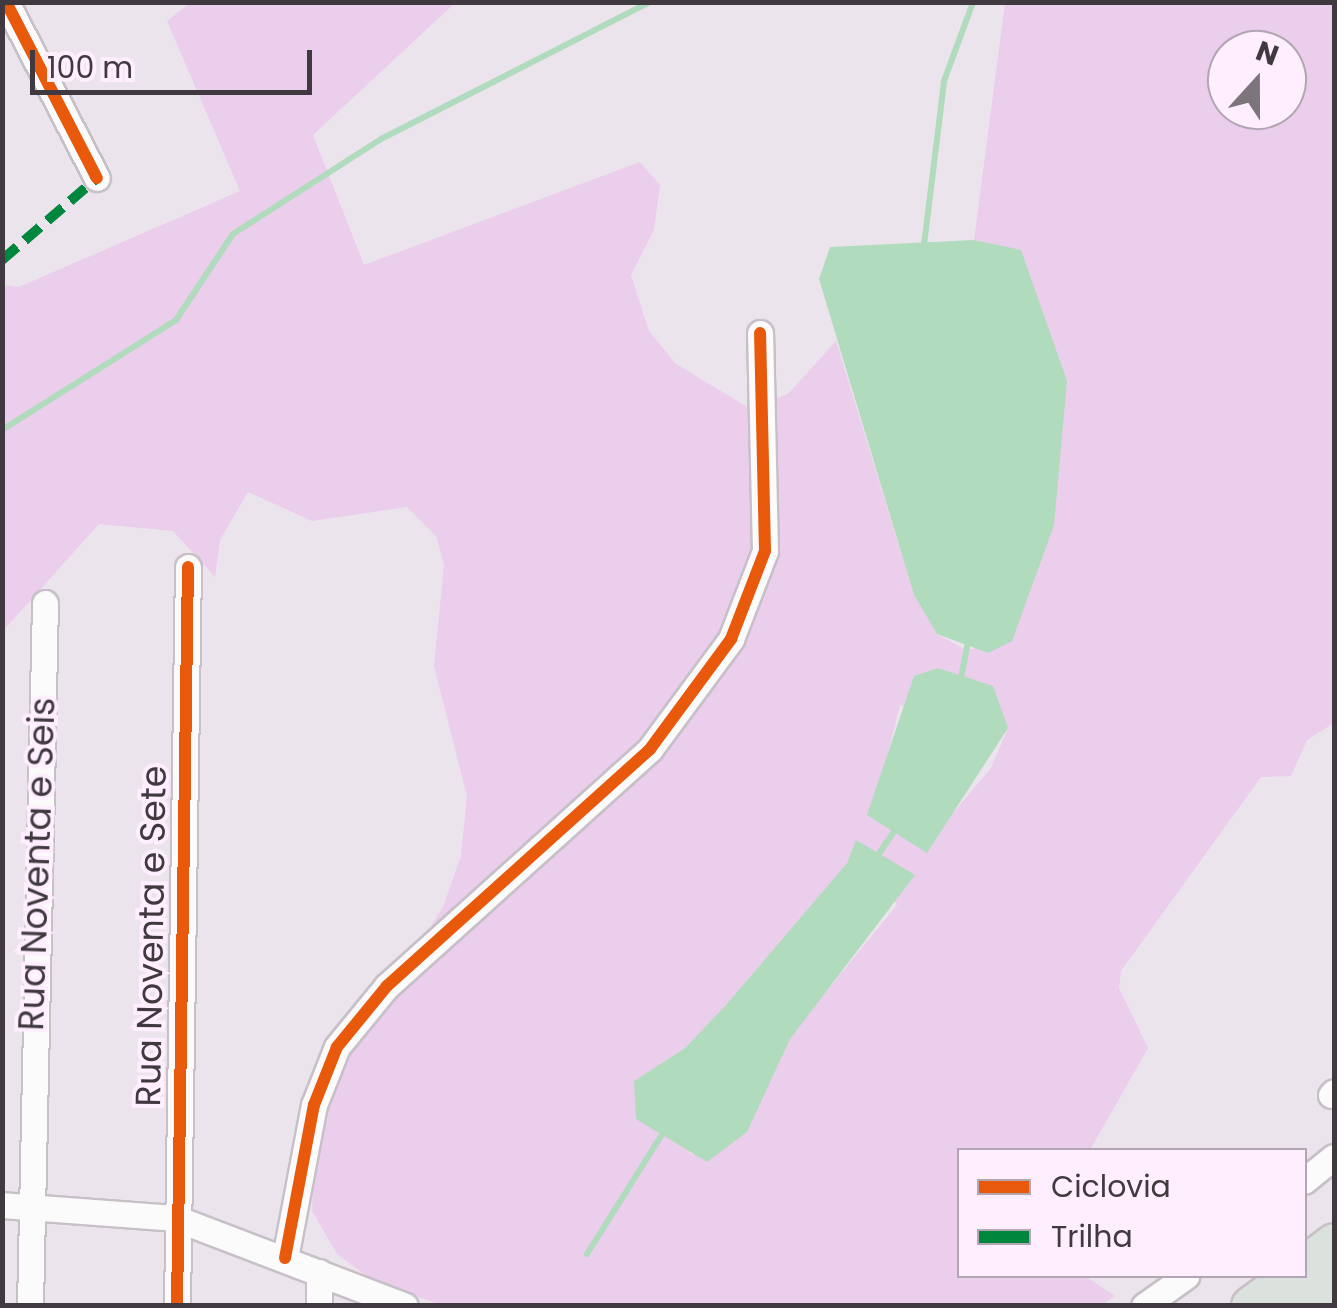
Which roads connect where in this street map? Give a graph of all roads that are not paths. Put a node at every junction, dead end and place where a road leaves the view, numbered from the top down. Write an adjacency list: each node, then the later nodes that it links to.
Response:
1 (6, 2): 2 (street)
2 (96, 178)
3 (760, 333): 12 (street)
4 (188, 567): 10 (street, Rua Noventa e Sete)
5 (45, 604): 8 (street, Rua Noventa e Seis)
6 (1334, 1157): 7 (street)
7 (1307, 1179)
8 (29, 1205): 9 (street); 10 (street); 18 (street, Rua Noventa e Seis)
9 (2, 1206)
10 (176, 1218): 12 (street); 19 (street, Rua Noventa e Sete)
11 (1334, 1244): 13 (highway)
12 (285, 1258): 14 (street)
13 (1307, 1264)
14 (319, 1272): 20 (street); 21 (street)
15 (1183, 1278): 22 (street)
16 (1289, 1278): 23 (highway)
17 (1334, 1283): 24 (highway)
18 (30, 1306)
19 (177, 1306)
20 (319, 1306)
21 (405, 1306)
22 (1144, 1306)
23 (1251, 1306)
24 (1306, 1306)

